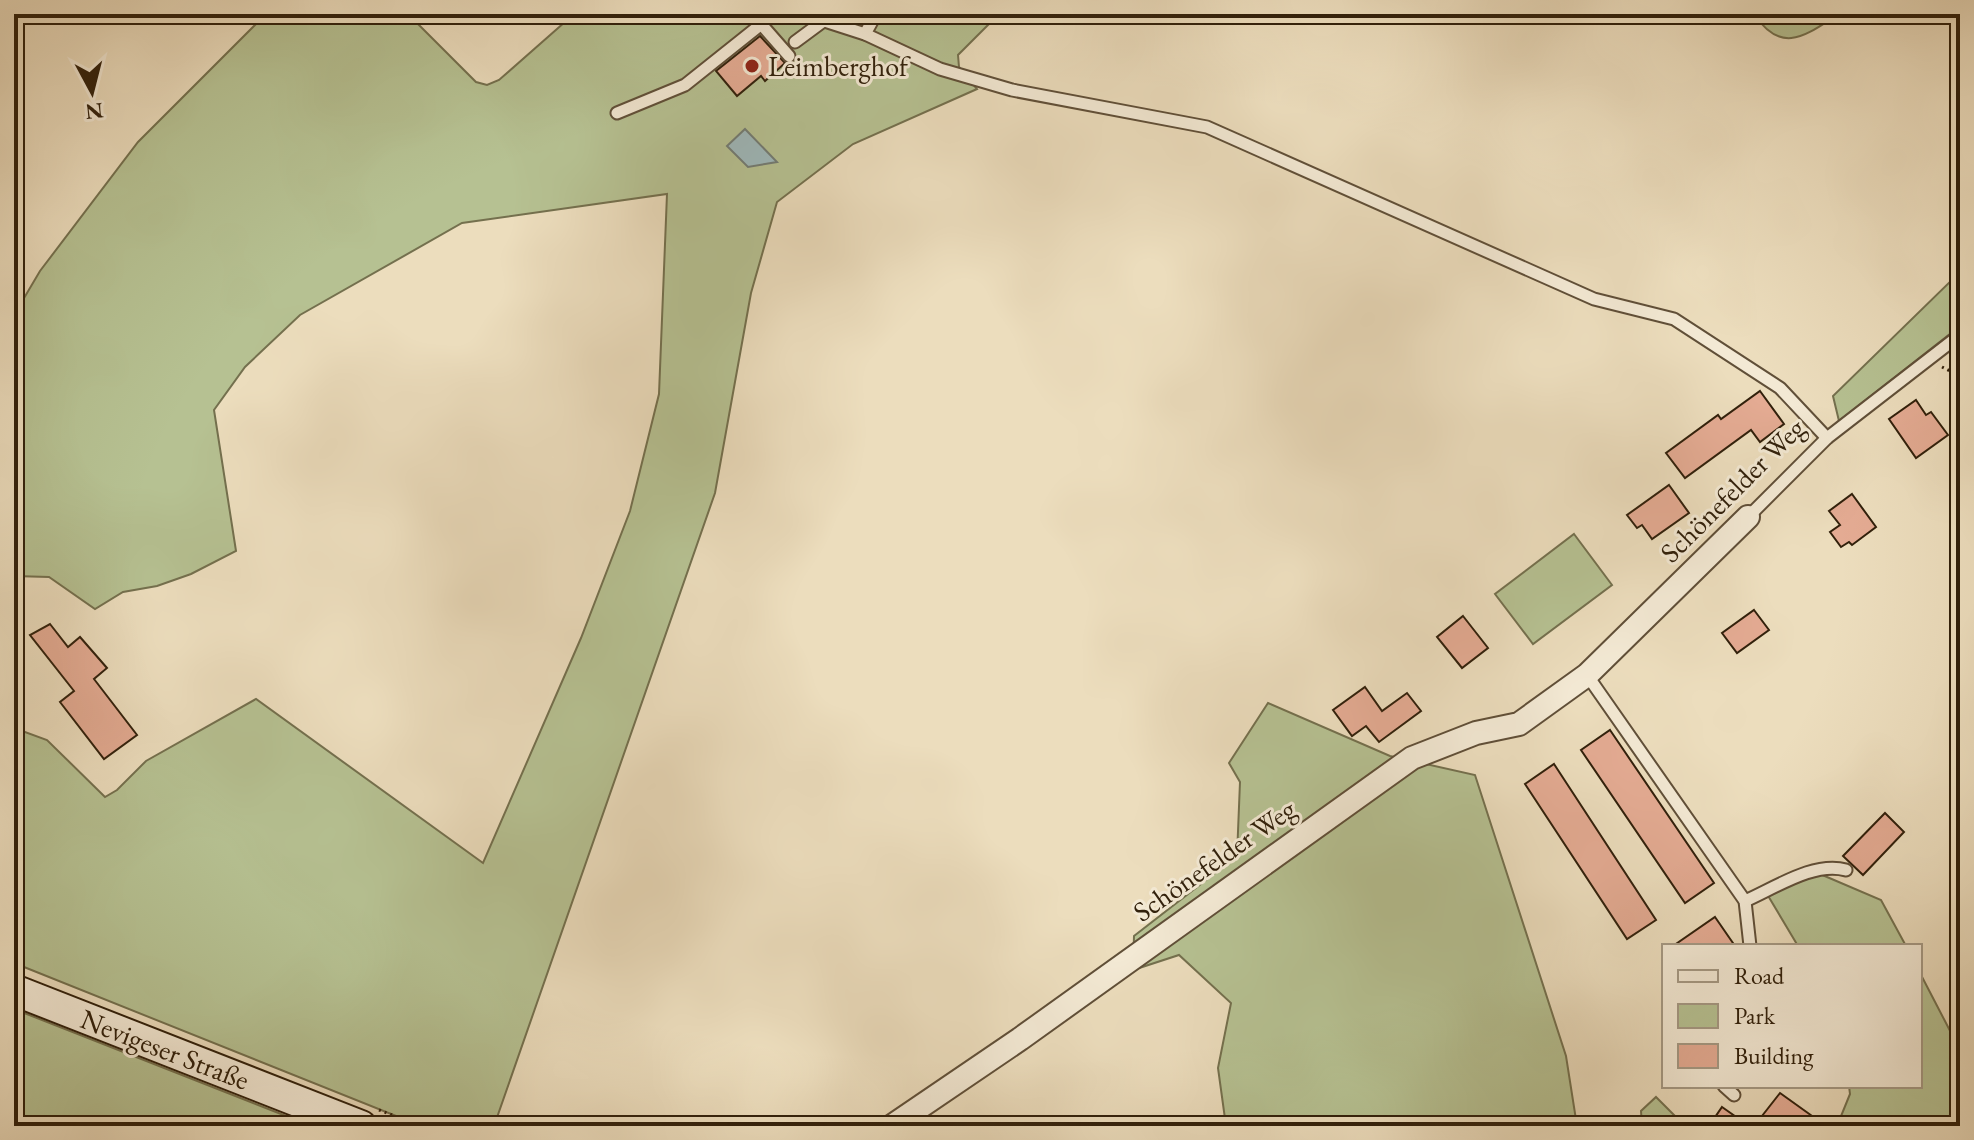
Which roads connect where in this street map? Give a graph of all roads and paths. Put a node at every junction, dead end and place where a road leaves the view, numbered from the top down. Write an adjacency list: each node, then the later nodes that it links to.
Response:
1 (774, 14): 5 (lane)
2 (803, 14): 4 (lane)
3 (876, 14): 6 (lane)
4 (822, 22): 6 (lane); 7 (lane)
5 (761, 24): 8 (lane); 9 (lane)
6 (865, 34): 11 (lane)
7 (795, 42)
8 (789, 56)
9 (617, 113)
10 (1960, 335): 11 (lane, Schönefelder Weg)
11 (1827, 438): 12 (lane, Schönefelder Weg)
12 (1748, 517): 13 (street, Schönefelder Weg)
13 (1587, 675): 15 (lane); 21 (street, Schönefelder Weg)
14 (1846, 870): 15 (lane)
15 (1745, 901): 16 (lane)
16 (1750, 944)
17 (14, 990): 20 (main road, Nevigeser Straße)
18 (1726, 1088): 19 (lane)
19 (1734, 1095)
20 (361, 1126)
21 (892, 1126)

